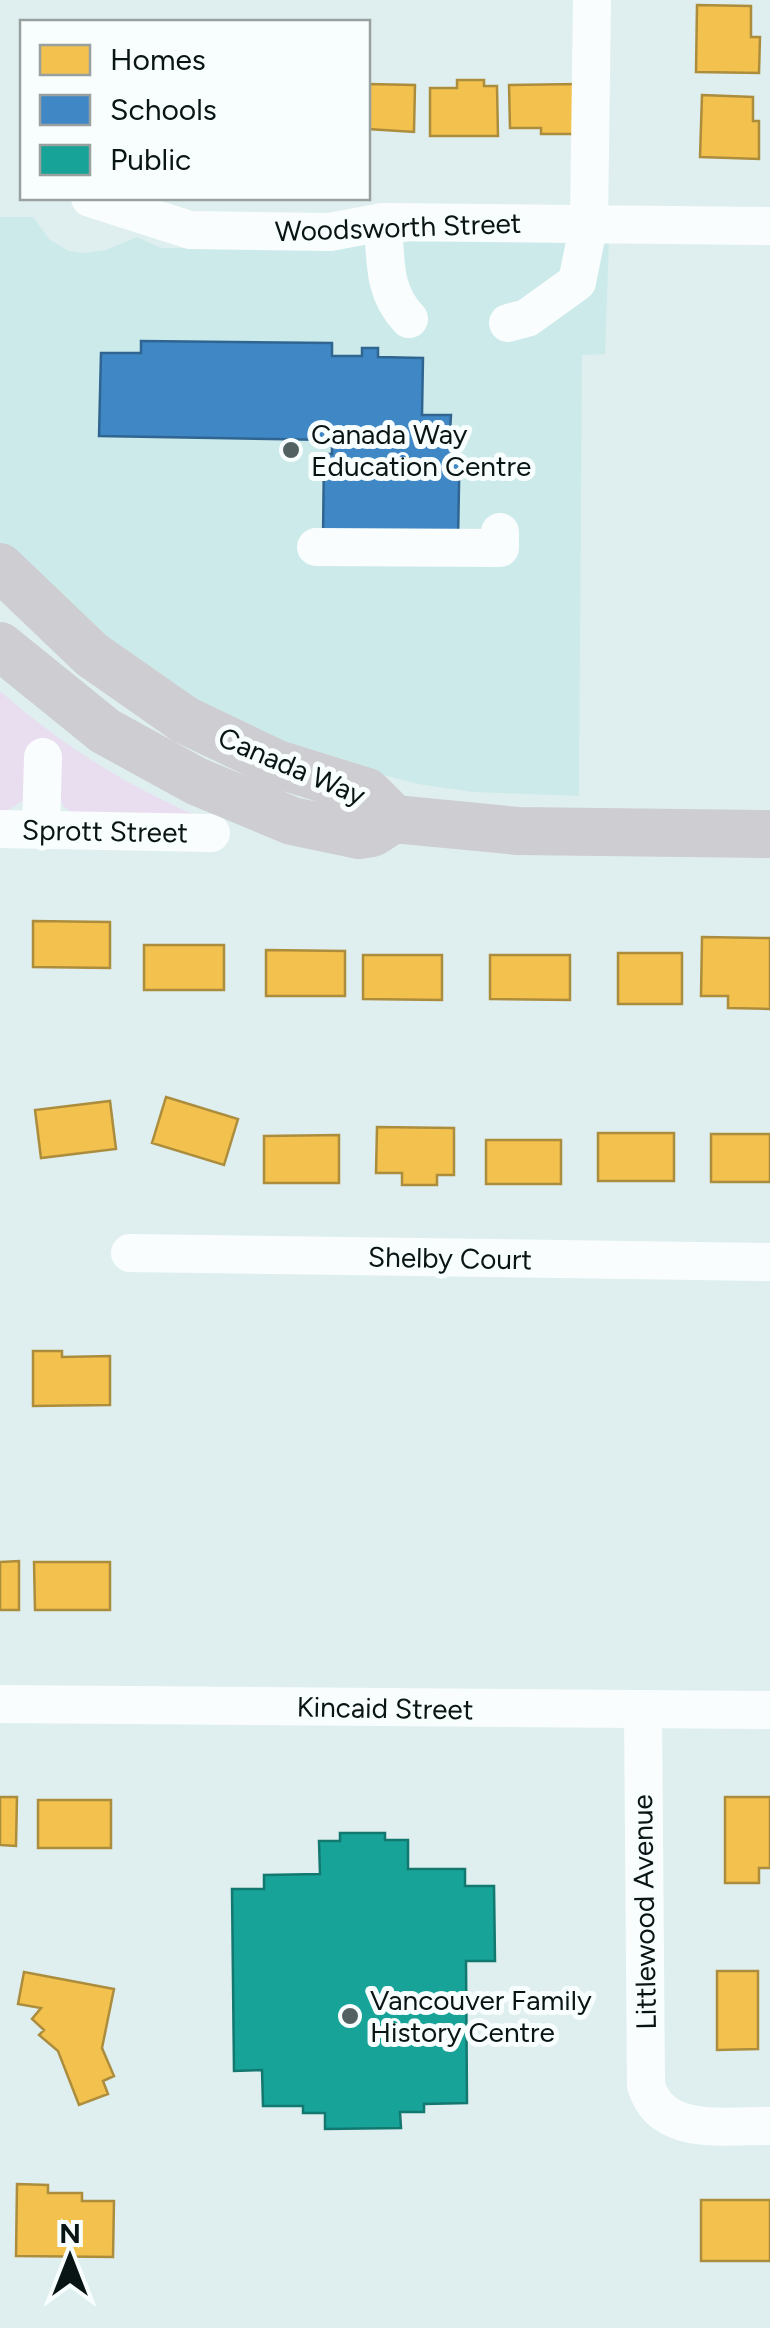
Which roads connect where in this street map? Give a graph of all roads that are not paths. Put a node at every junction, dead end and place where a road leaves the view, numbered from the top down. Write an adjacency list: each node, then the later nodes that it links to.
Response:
1 (592, 0): 4 (street)
2 (96, 200): 3 (street, Woodsworth Street)
3 (383, 222): 4 (street, Woodsworth Street); 6 (street)
4 (588, 222): 5 (street, Woodsworth Street); 7 (street)
5 (770, 226)
6 (409, 320)
7 (508, 323)
8 (500, 532): 9 (street)
9 (316, 547)
10 (0, 567): 13 (main road, Canada Way)
11 (0, 646): 13 (main road, Canada Way)
12 (43, 757): 15 (street)
13 (394, 819): 17 (main road, Canada Way)
14 (0, 829): 15 (street, Sprott Street)
15 (42, 830): 16 (street, Sprott Street)
16 (211, 833)
17 (770, 834)
18 (130, 1253): 19 (street, Shelby Court)
19 (770, 1262)
20 (0, 1704): 22 (street, Kincaid Street)
21 (770, 1710): 22 (street, Kincaid Street)
22 (642, 1711): 23 (street, Littlewood Avenue)
23 (770, 2126)

